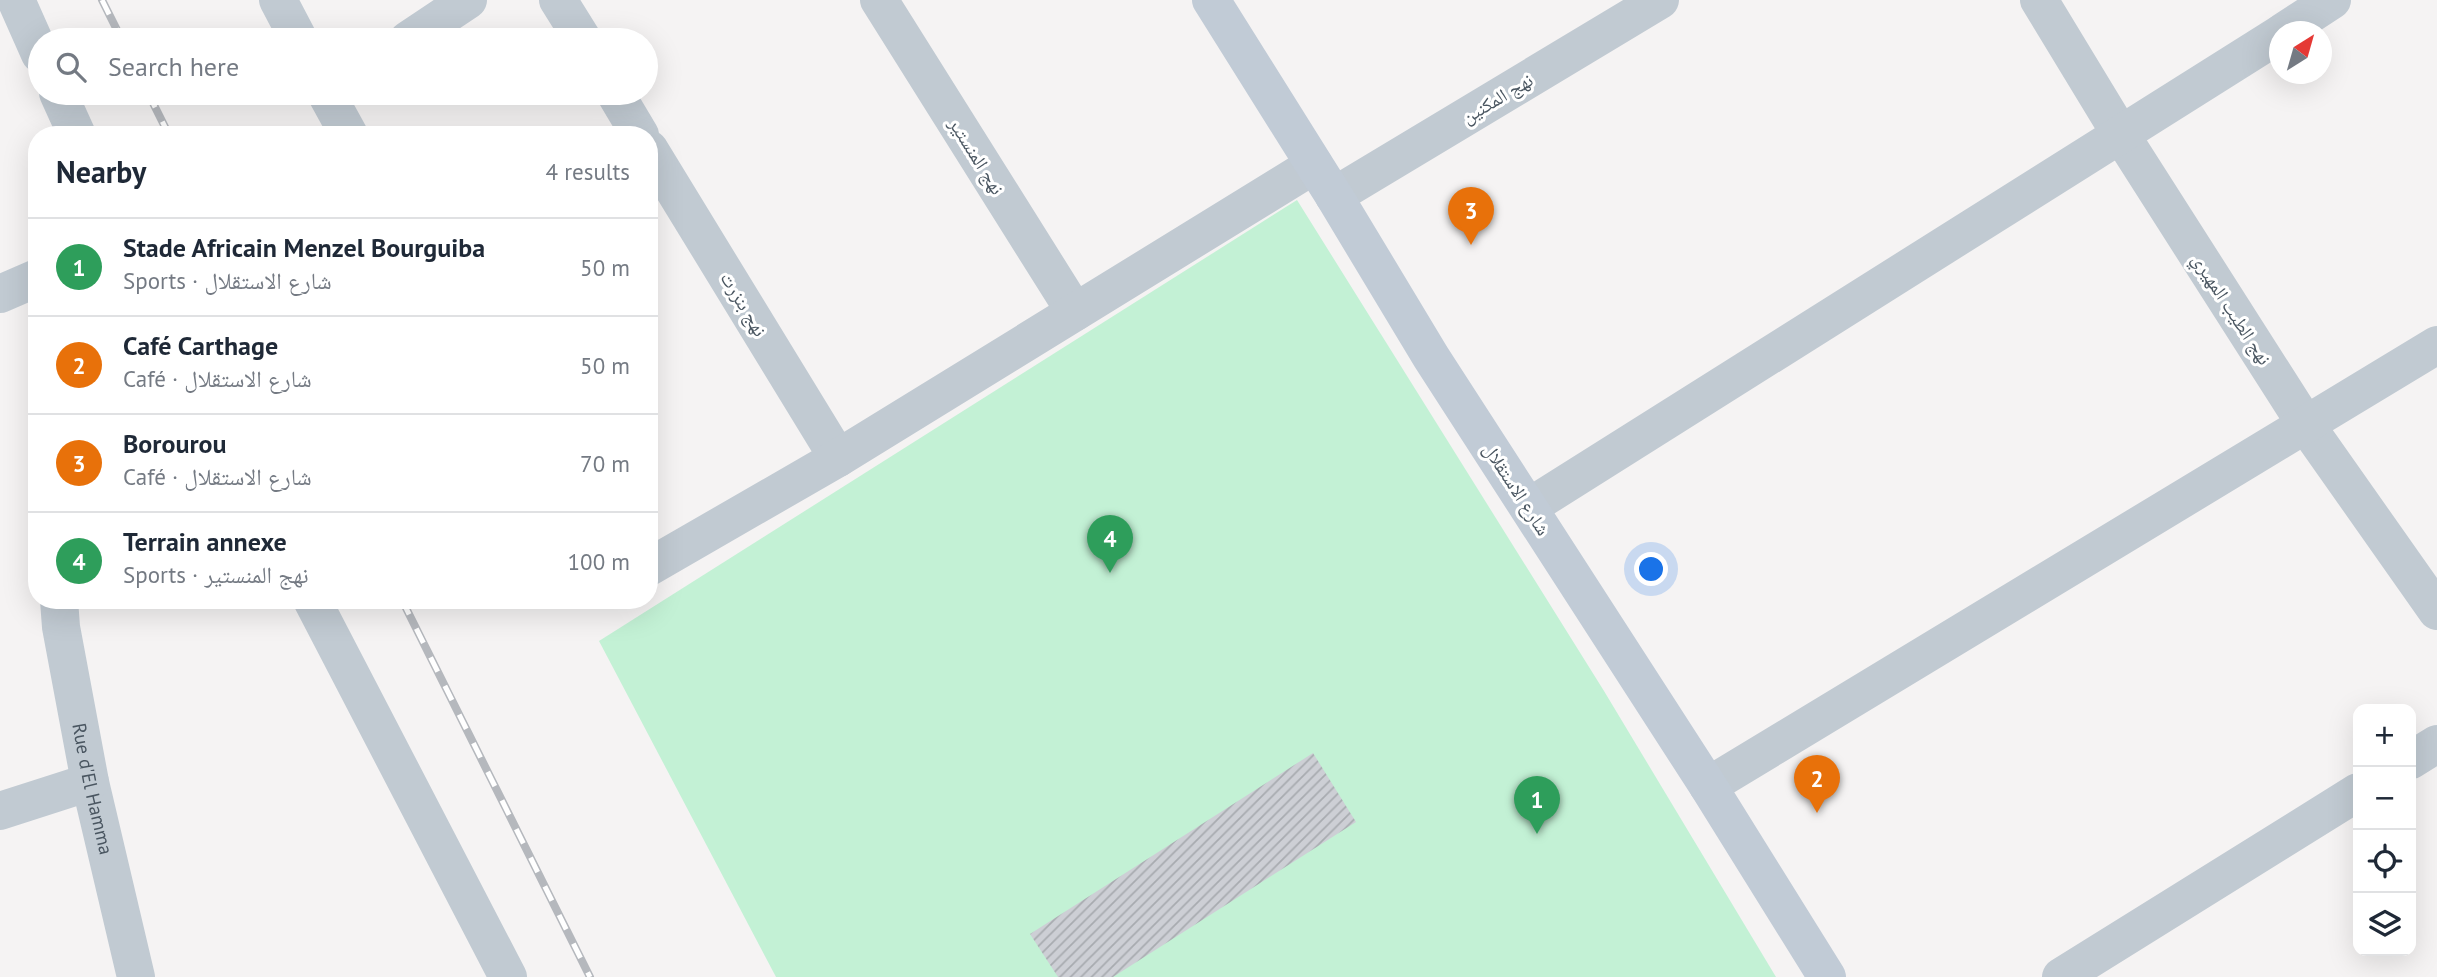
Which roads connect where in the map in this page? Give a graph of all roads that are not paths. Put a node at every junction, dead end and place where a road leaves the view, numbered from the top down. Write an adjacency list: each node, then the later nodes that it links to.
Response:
1 (16, 0): 11 (street)
2 (278, 0): 12 (street)
3 (468, 0): 13 (street)
4 (558, 0): 14 (street)
5 (879, 0): 28 (street, نهج المنستير)
6 (1211, 0): 24 (main road, شارع الاستقلال)
7 (1660, 0): 25 (street, نهج المكنين)
8 (2039, 0): 22 (street, نهج الطيب المهيري)
9 (2332, 0): 10 (street)
10 (2300, 21)
11 (28, 28)
12 (293, 28)
13 (426, 28)
14 (576, 28)
15 (2269, 41): 22 (street)
16 (63, 105): 19 (street)
17 (334, 105): 20 (street)
18 (622, 105): 21 (street)
19 (73, 126)
20 (344, 126)
21 (635, 126)
22 (2120, 135): 30 (street, نهج الطيب المهيري); 32 (street)
23 (658, 164): 31 (street, نهج بنزرت)
24 (1314, 165): 25 (main road, شارع الاستقلال); 28 (street)
25 (1334, 196): 32 (main road, شارع الاستقلال)
26 (28, 282): 27 (street)
27 (0, 294)
28 (1075, 312): 31 (street)
29 (2437, 345): 30 (street)
30 (2306, 425): 36 (street, نهج الطيب المهيري); 40 (street)
31 (838, 458): 33 (street)
32 (1529, 507): 40 (main road, شارع الاستقلال)
33 (658, 563)
34 (60, 609): 39 (street, Rue d'El Hamma)
35 (317, 609): 44 (street)
36 (2437, 611)
37 (2437, 744): 38 (street)
38 (2416, 757)
39 (90, 782): 42 (street); 43 (street, Rue d'El Hamma)
40 (1708, 786): 45 (main road, شارع الاستقلال)
41 (2353, 795): 46 (street)
42 (0, 811)
43 (136, 977)
44 (508, 977)
45 (1827, 977)
46 (2061, 977)

